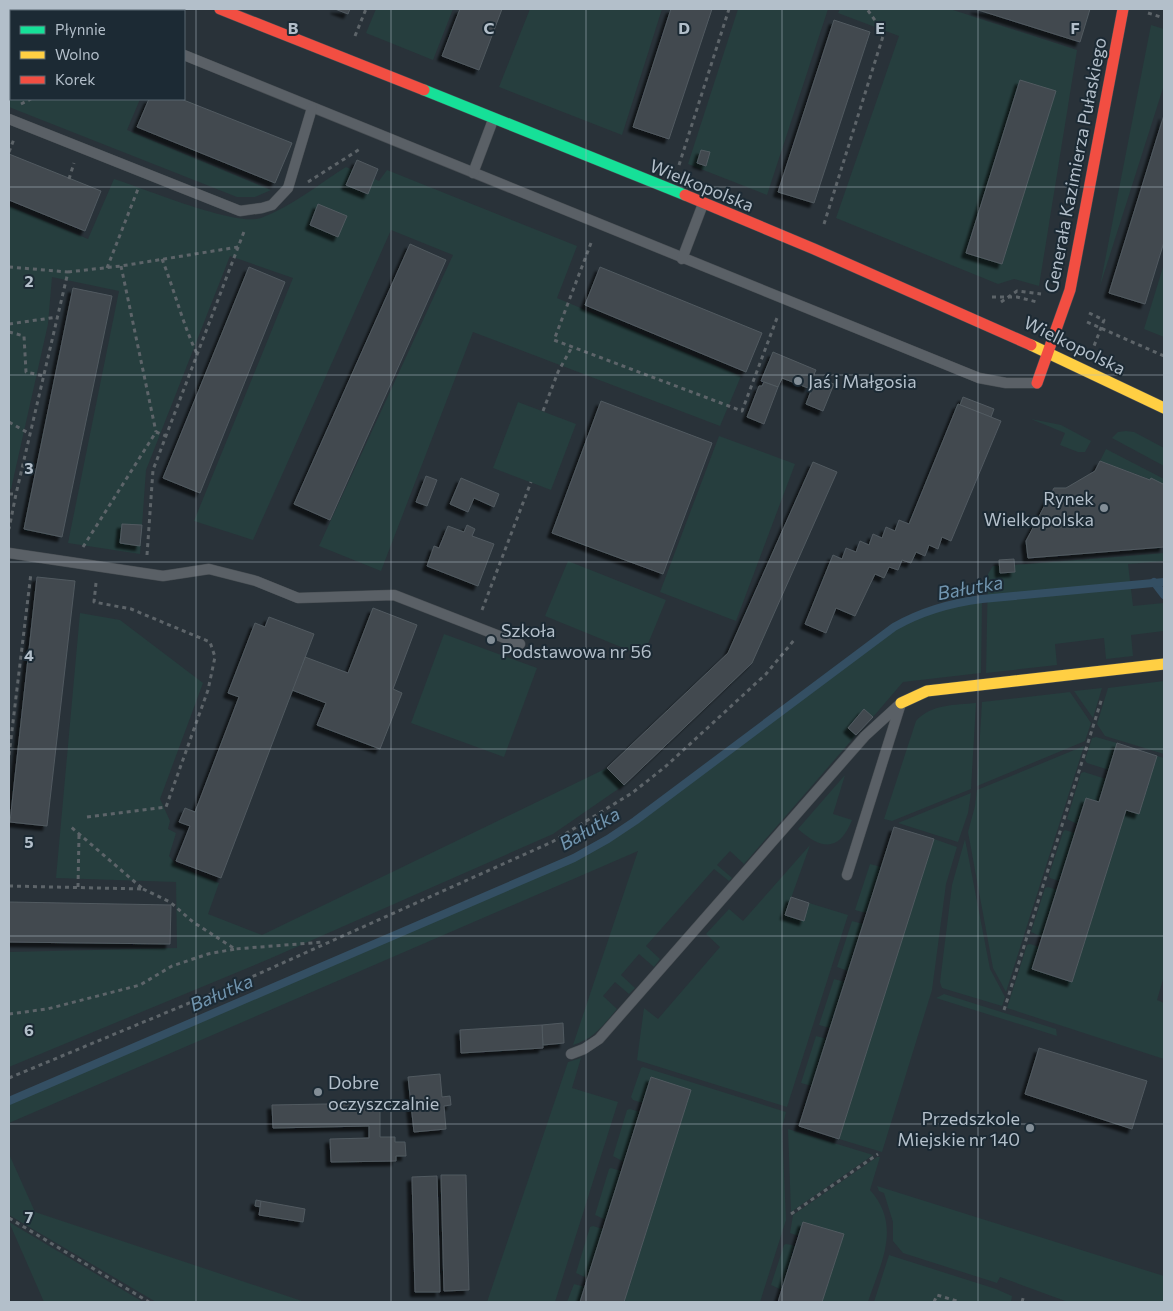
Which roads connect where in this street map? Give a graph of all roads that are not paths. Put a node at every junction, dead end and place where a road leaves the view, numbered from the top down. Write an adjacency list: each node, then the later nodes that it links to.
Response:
1 (220, 9): 5 (street, Wielkopolska)
2 (1122, 9): 10 (street, Generała Kazimierza Pułaskiego)
3 (185, 55): 4 (lane)
4 (312, 108): 6 (lane); 7 (lane)
5 (493, 119): 7 (lane); 8 (street, Wielkopolska)
6 (9, 120)
7 (472, 173): 9 (lane)
8 (703, 204): 9 (lane); 10 (street, Wielkopolska)
9 (682, 259): 11 (lane)
10 (1049, 352): 11 (street, Generała Kazimierza Pułaskiego); 12 (street, Wielkopolska)
11 (1037, 383)
12 (1164, 408)
13 (9, 554): 14 (lane)
14 (520, 644)
15 (1164, 664): 16 (street)
16 (901, 703): 17 (lane); 18 (lane)
17 (847, 875)
18 (570, 1054)

